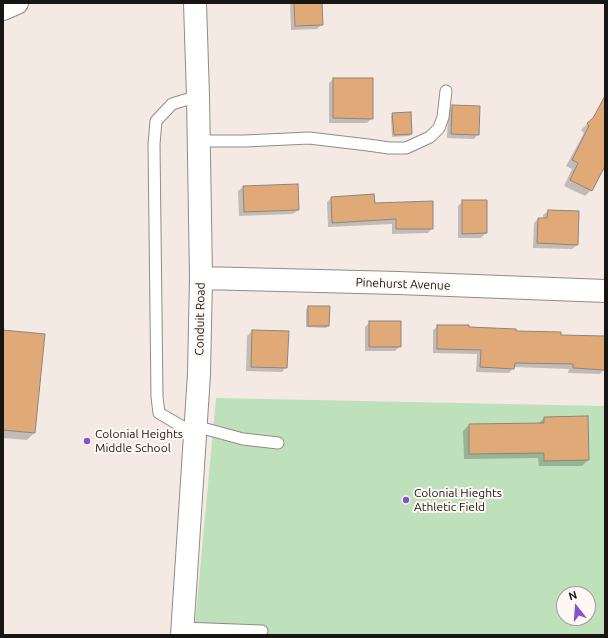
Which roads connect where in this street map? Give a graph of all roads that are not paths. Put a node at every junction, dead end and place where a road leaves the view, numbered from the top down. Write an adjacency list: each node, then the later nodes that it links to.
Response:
1 (17, 3): 3 (street)
2 (195, 3): 5 (street, Conduit Road)
3 (3, 9)
4 (446, 92): 6 (lane)
5 (198, 96): 6 (street, Conduit Road); 9 (lane)
6 (199, 141): 7 (street, Conduit Road)
7 (201, 278): 8 (street, Pinehurst Avenue); 9 (street, Conduit Road)
8 (605, 290)
9 (195, 430): 10 (lane); 12 (street, Conduit Road)
10 (278, 443)
11 (262, 631): 12 (lane)
12 (182, 632)

